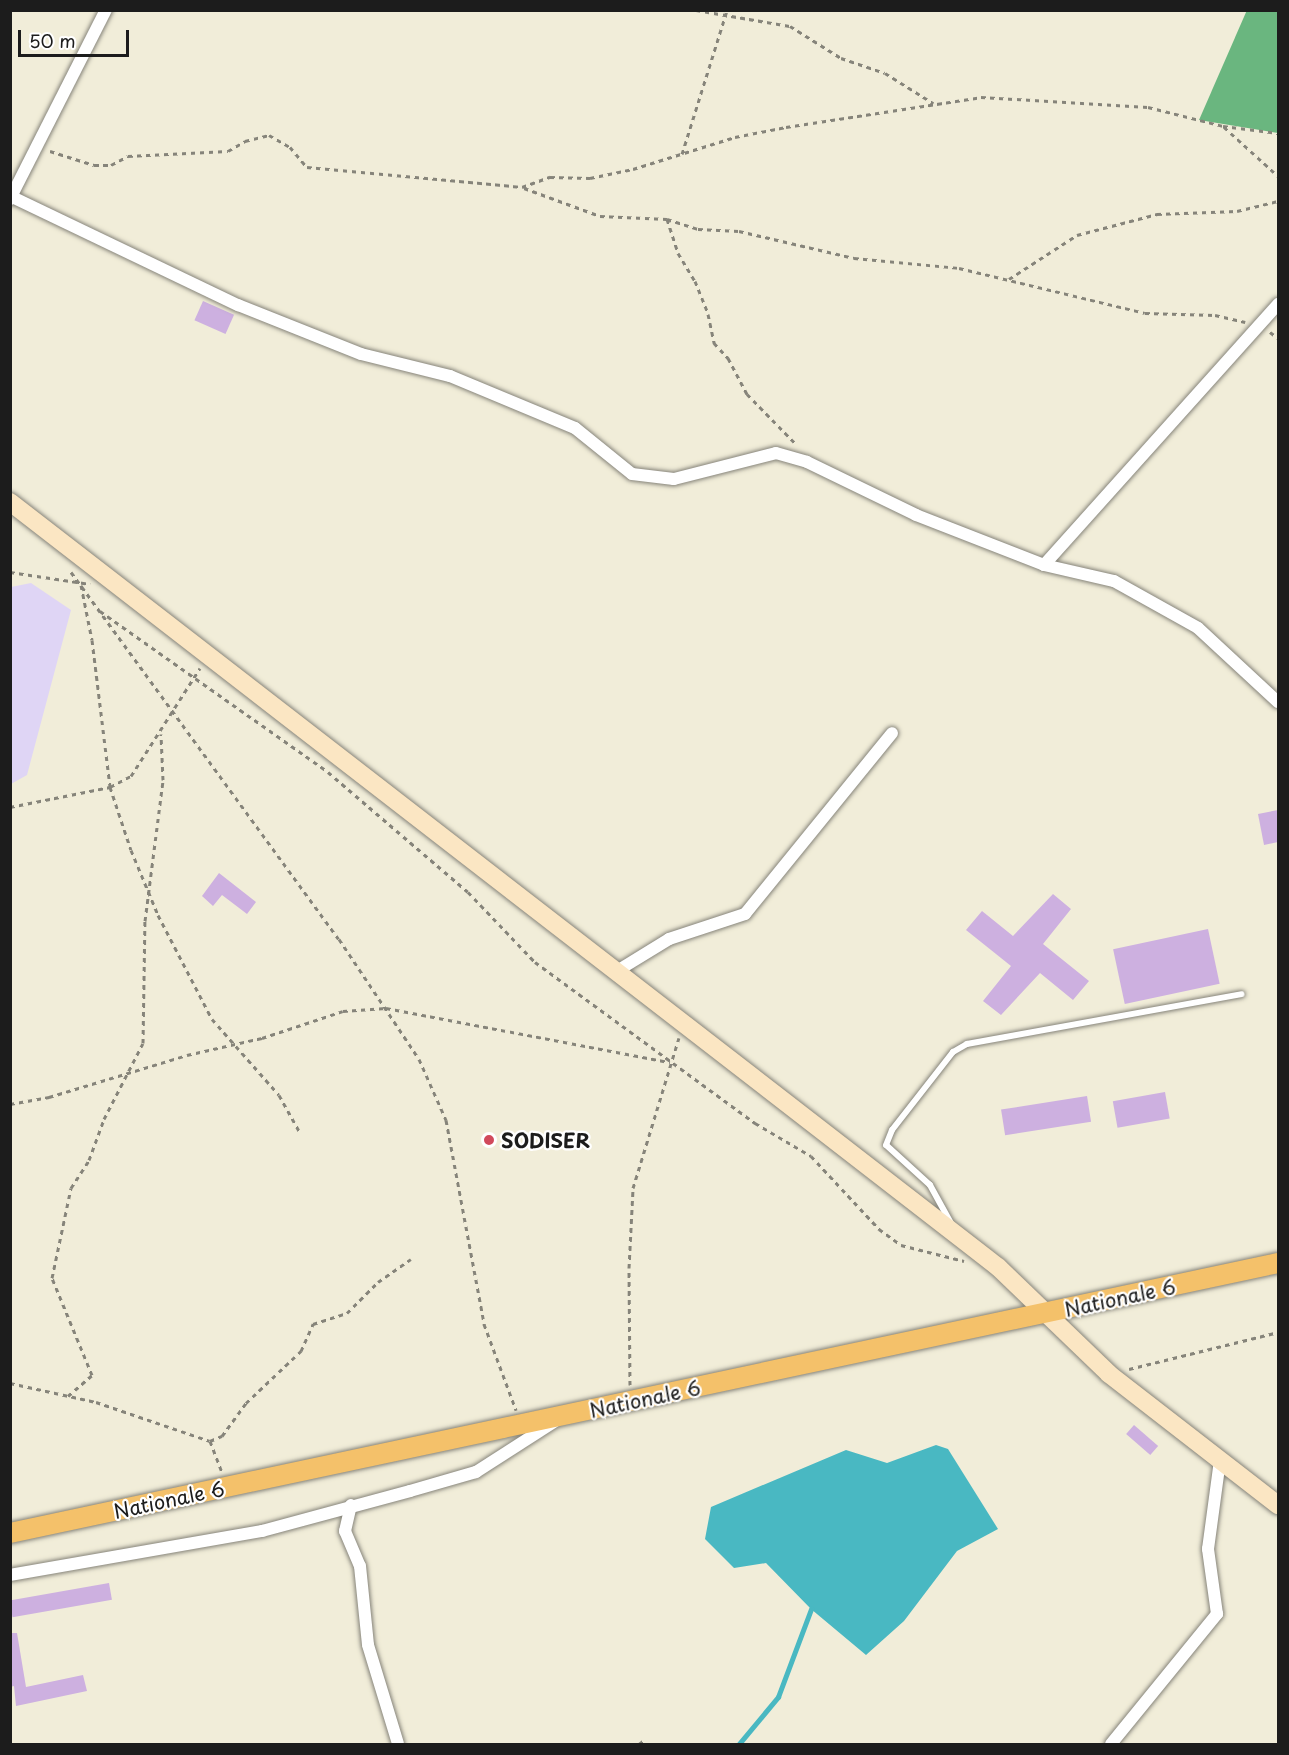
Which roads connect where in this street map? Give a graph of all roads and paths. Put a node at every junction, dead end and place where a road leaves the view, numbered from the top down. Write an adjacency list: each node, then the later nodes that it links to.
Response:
1 (106, 10): 8 (street)
2 (696, 10): 4 (path)
3 (727, 10): 4 (path)
4 (724, 17): 5 (path); 9 (path)
5 (934, 104): 6 (path); 9 (path)
6 (1223, 126): 7 (path); 10 (path)
7 (1278, 133)
8 (38, 147): 11 (path); 12 (street)
9 (682, 154): 11 (path)
10 (1278, 176)
11 (522, 187): 14 (path)
12 (11, 197): 19 (street)
13 (1278, 201): 15 (path)
14 (667, 219): 15 (path); 19 (path)
15 (1009, 279): 17 (path)
16 (1278, 304): 17 (street)
17 (1260, 326): 18 (path); 22 (street)
18 (1278, 338)
19 (807, 462): 22 (street)
20 (10, 502): 21 (main road)
21 (68, 557): 24 (path); 24 (path); 27 (main road)
22 (1044, 565): 29 (street)
23 (10, 572): 24 (path)
24 (80, 583): 25 (path); 26 (path); 33 (path)
25 (91, 585)
26 (100, 611): 28 (path); 30 (path)
27 (208, 653): 28 (path); 36 (main road)
28 (193, 680): 30 (path); 41 (path)
29 (1278, 702)
30 (173, 714): 32 (path); 38 (path)
31 (892, 733): 36 (street)
32 (161, 734): 33 (path); 35 (path)
33 (110, 787): 34 (path); 35 (path)
34 (10, 807)
35 (148, 892): 40 (path); 42 (path)
36 (617, 971): 39 (main road)
37 (1241, 994): 45 (lane)
38 (386, 1008): 40 (path); 41 (path); 56 (path)
39 (683, 1024): 41 (path); 45 (main road)
40 (232, 1043): 42 (path); 44 (path)
41 (672, 1062): 47 (path); 54 (path)
42 (125, 1074): 43 (path); 53 (path)
43 (10, 1104)
44 (299, 1131)
45 (957, 1236): 49 (main road)
46 (411, 1259): 57 (path)
47 (968, 1262)
48 (1278, 1263): 49 (main road, Nationale 6)
49 (1049, 1313): 51 (main road); 54 (main road, Nationale 6)
50 (1278, 1332): 51 (path)
51 (1109, 1374): 58 (main road)
52 (10, 1383): 53 (path)
53 (68, 1396): 57 (path)
54 (631, 1402): 55 (main road, Nationale 6)
55 (563, 1417): 56 (main road, Nationale 6); 60 (street)
56 (522, 1426): 59 (main road, Nationale 6)
57 (210, 1441): 59 (path)
58 (1220, 1460): 61 (main road); 67 (street)
59 (229, 1487): 62 (main road, Nationale 6)
60 (351, 1505): 63 (street); 65 (street)
61 (1278, 1505)
62 (10, 1533)
63 (10, 1575)
64 (643, 1741): 66 (path)
65 (398, 1744)
66 (639, 1744)
67 (1110, 1744)

